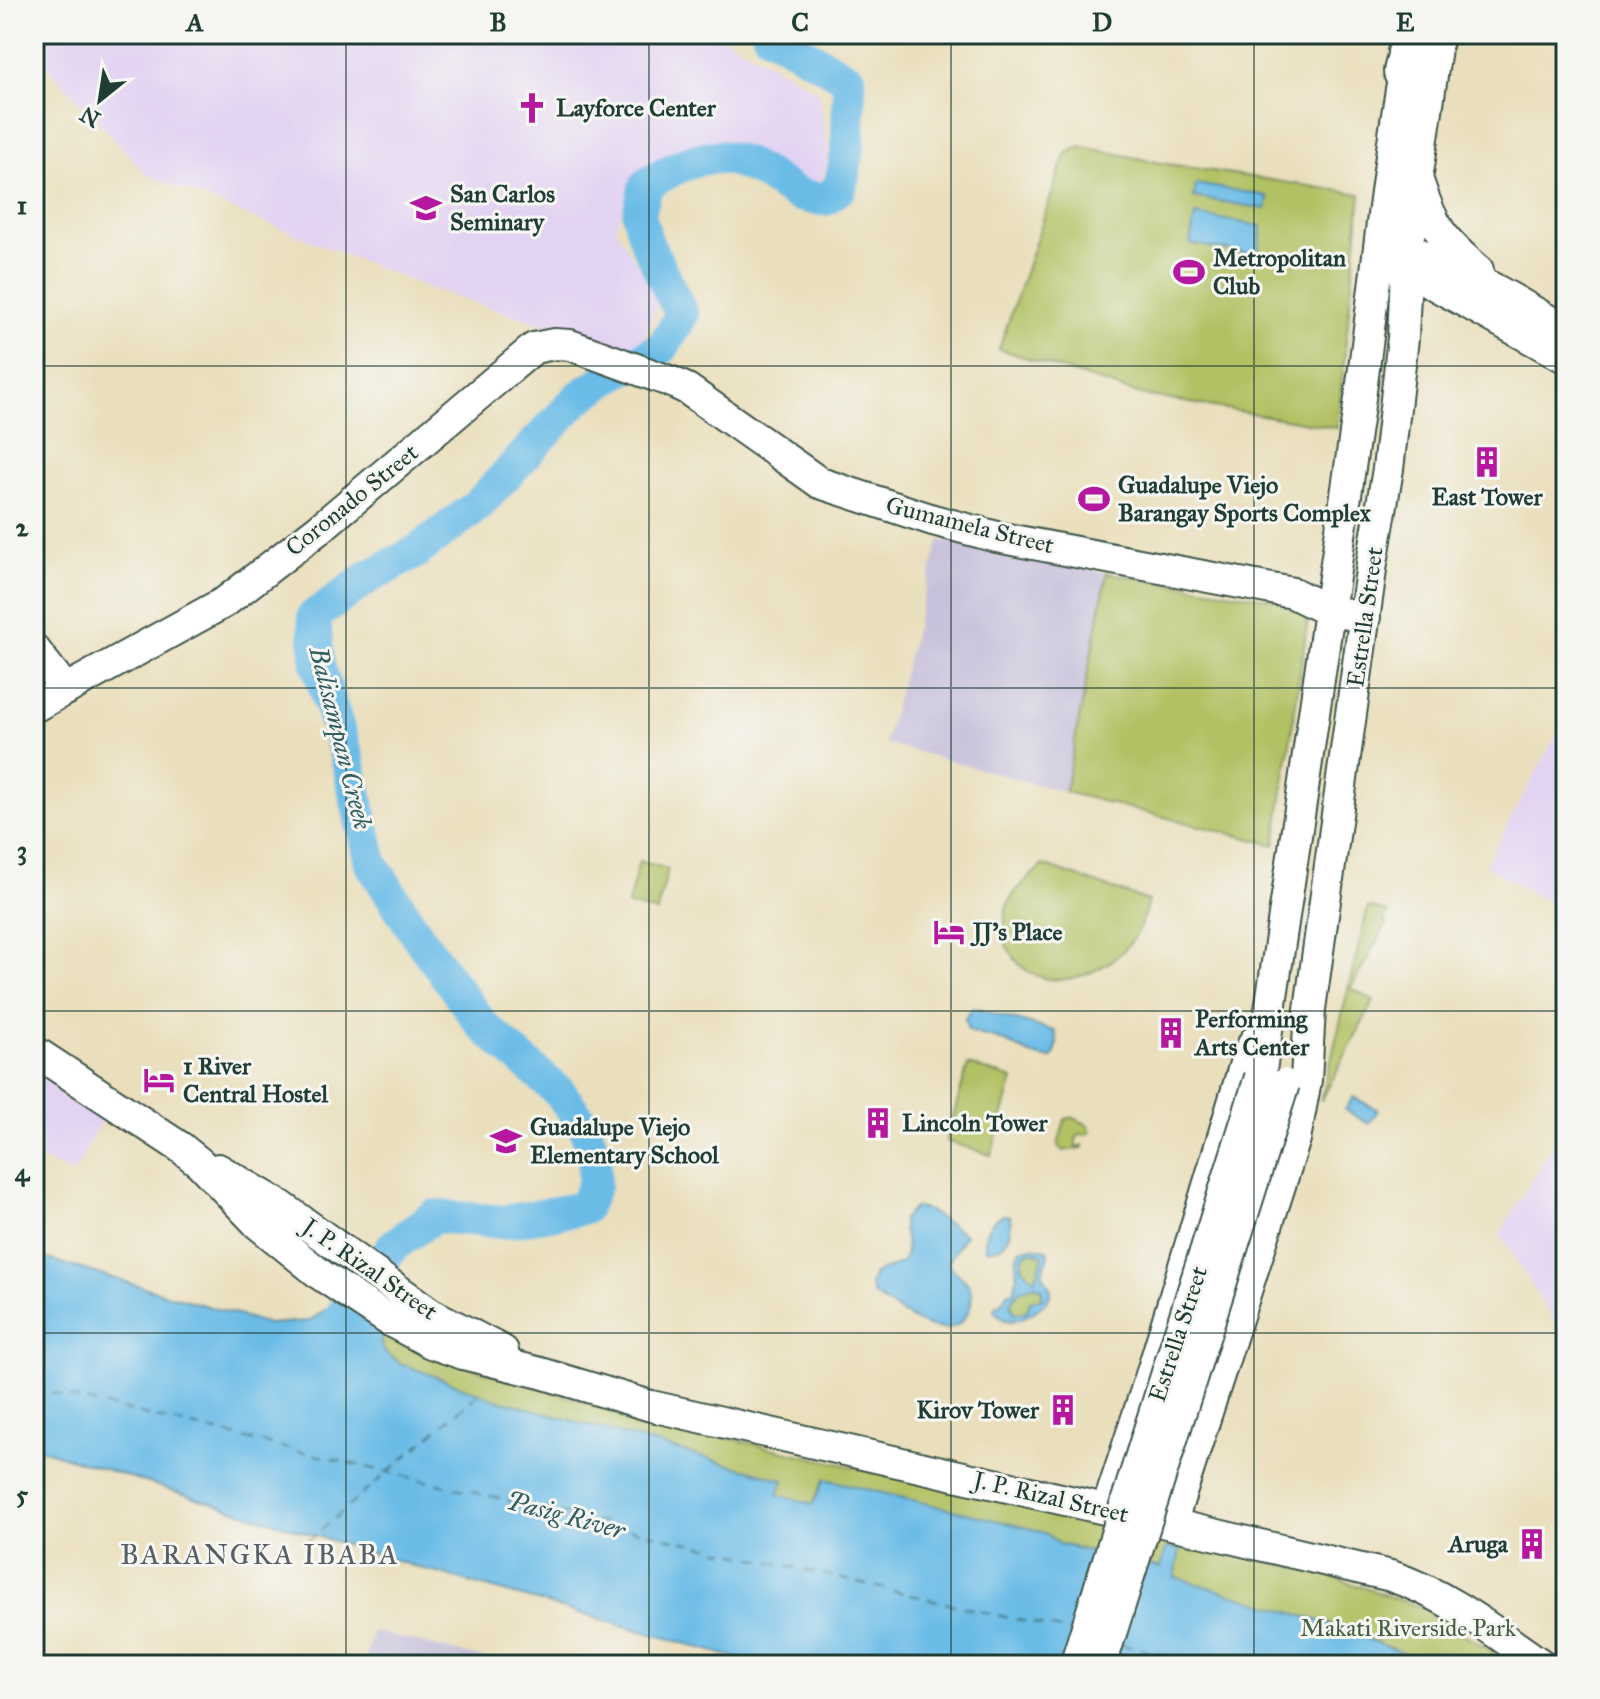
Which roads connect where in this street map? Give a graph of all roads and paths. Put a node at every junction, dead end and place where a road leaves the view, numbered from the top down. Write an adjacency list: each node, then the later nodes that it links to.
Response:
1 (1413, 34): 3 (highway)
2 (1438, 34): 4 (main road, Estrella Street)
3 (1403, 53): 5 (main road, Estrella Street)
4 (1417, 180): 5 (main road, Estrella Street); 6 (main road)
5 (1392, 256): 6 (main road); 8 (main road, Estrella Street); 11 (main road, Estrella Street)
6 (1513, 314): 7 (main road); 8 (main road); 9 (main road)
7 (1566, 330)
8 (1403, 338): 12 (main road, Estrella Street)
9 (1566, 358)
10 (672, 382): 11 (main road, Gumamela Street); 14 (main road, Coronado Street)
11 (1329, 598): 12 (main road, Gumamela Street); 17 (main road, Estrella Street)
12 (1367, 604): 17 (main road, Estrella Street)
13 (34, 649): 14 (main road)
14 (66, 690): 15 (main road, Coronado Street)
15 (34, 707)
16 (34, 1051): 18 (main road, J. P. Rizal Street)
17 (1274, 1073): 19 (main road, Estrella Street); 21 (main road, Estrella Street); 24 (main road, Estrella Street, bridge); 25 (main road, Estrella Street, bridge)
18 (200, 1163): 20 (main road, J. P. Rizal Street); 20 (main road, J. P. Rizal Street)
19 (1152, 1372): 21 (main road); 22 (main road, Estrella Street)
20 (541, 1373): 22 (main road, J. P. Rizal Street)
21 (1216, 1377): 23 (main road, Estrella Street)
22 (1107, 1509): 23 (main road, J. P. Rizal Street)
23 (1171, 1524): 26 (main road, J. P. Rizal Street)
24 (1075, 1665)
25 (1101, 1665)
26 (1542, 1665)

